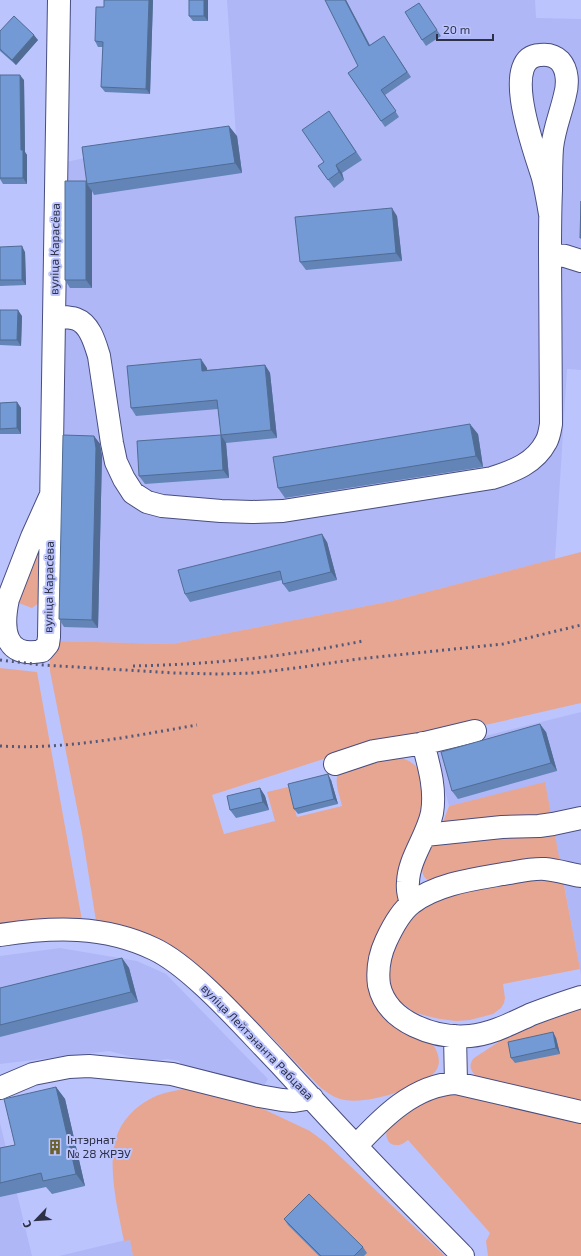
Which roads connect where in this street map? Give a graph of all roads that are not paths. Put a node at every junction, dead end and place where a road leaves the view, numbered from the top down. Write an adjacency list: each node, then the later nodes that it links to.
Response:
1 (59, 0): 5 (street, вуліца Карасёва)
2 (550, 214): 2 (street); 3 (street)
3 (550, 254): 4 (street); 5 (street)
4 (581, 261)
5 (54, 316): 6 (street, вуліца Карасёва)
6 (50, 498): 6 (street, вуліца Карасёва)
7 (474, 731): 8 (street)
8 (423, 743): 9 (street); 11 (street)
9 (335, 764)
10 (581, 818): 11 (street)
11 (425, 835): 13 (street)
12 (581, 876): 13 (street)
13 (411, 904): 16 (street)
14 (0, 935): 19 (street, вуліца Лейтэнанта Рабцава)
15 (581, 997): 16 (street)
16 (455, 1036): 17 (street)
17 (456, 1082): 20 (street); 21 (street)
18 (0, 1088): 19 (street)
19 (312, 1098): 21 (street, вуліца Лейтэнанта Рабцава)
20 (581, 1112)
21 (356, 1146): 22 (street, вуліца Лейтэнанта Рабцава)
22 (463, 1256)

